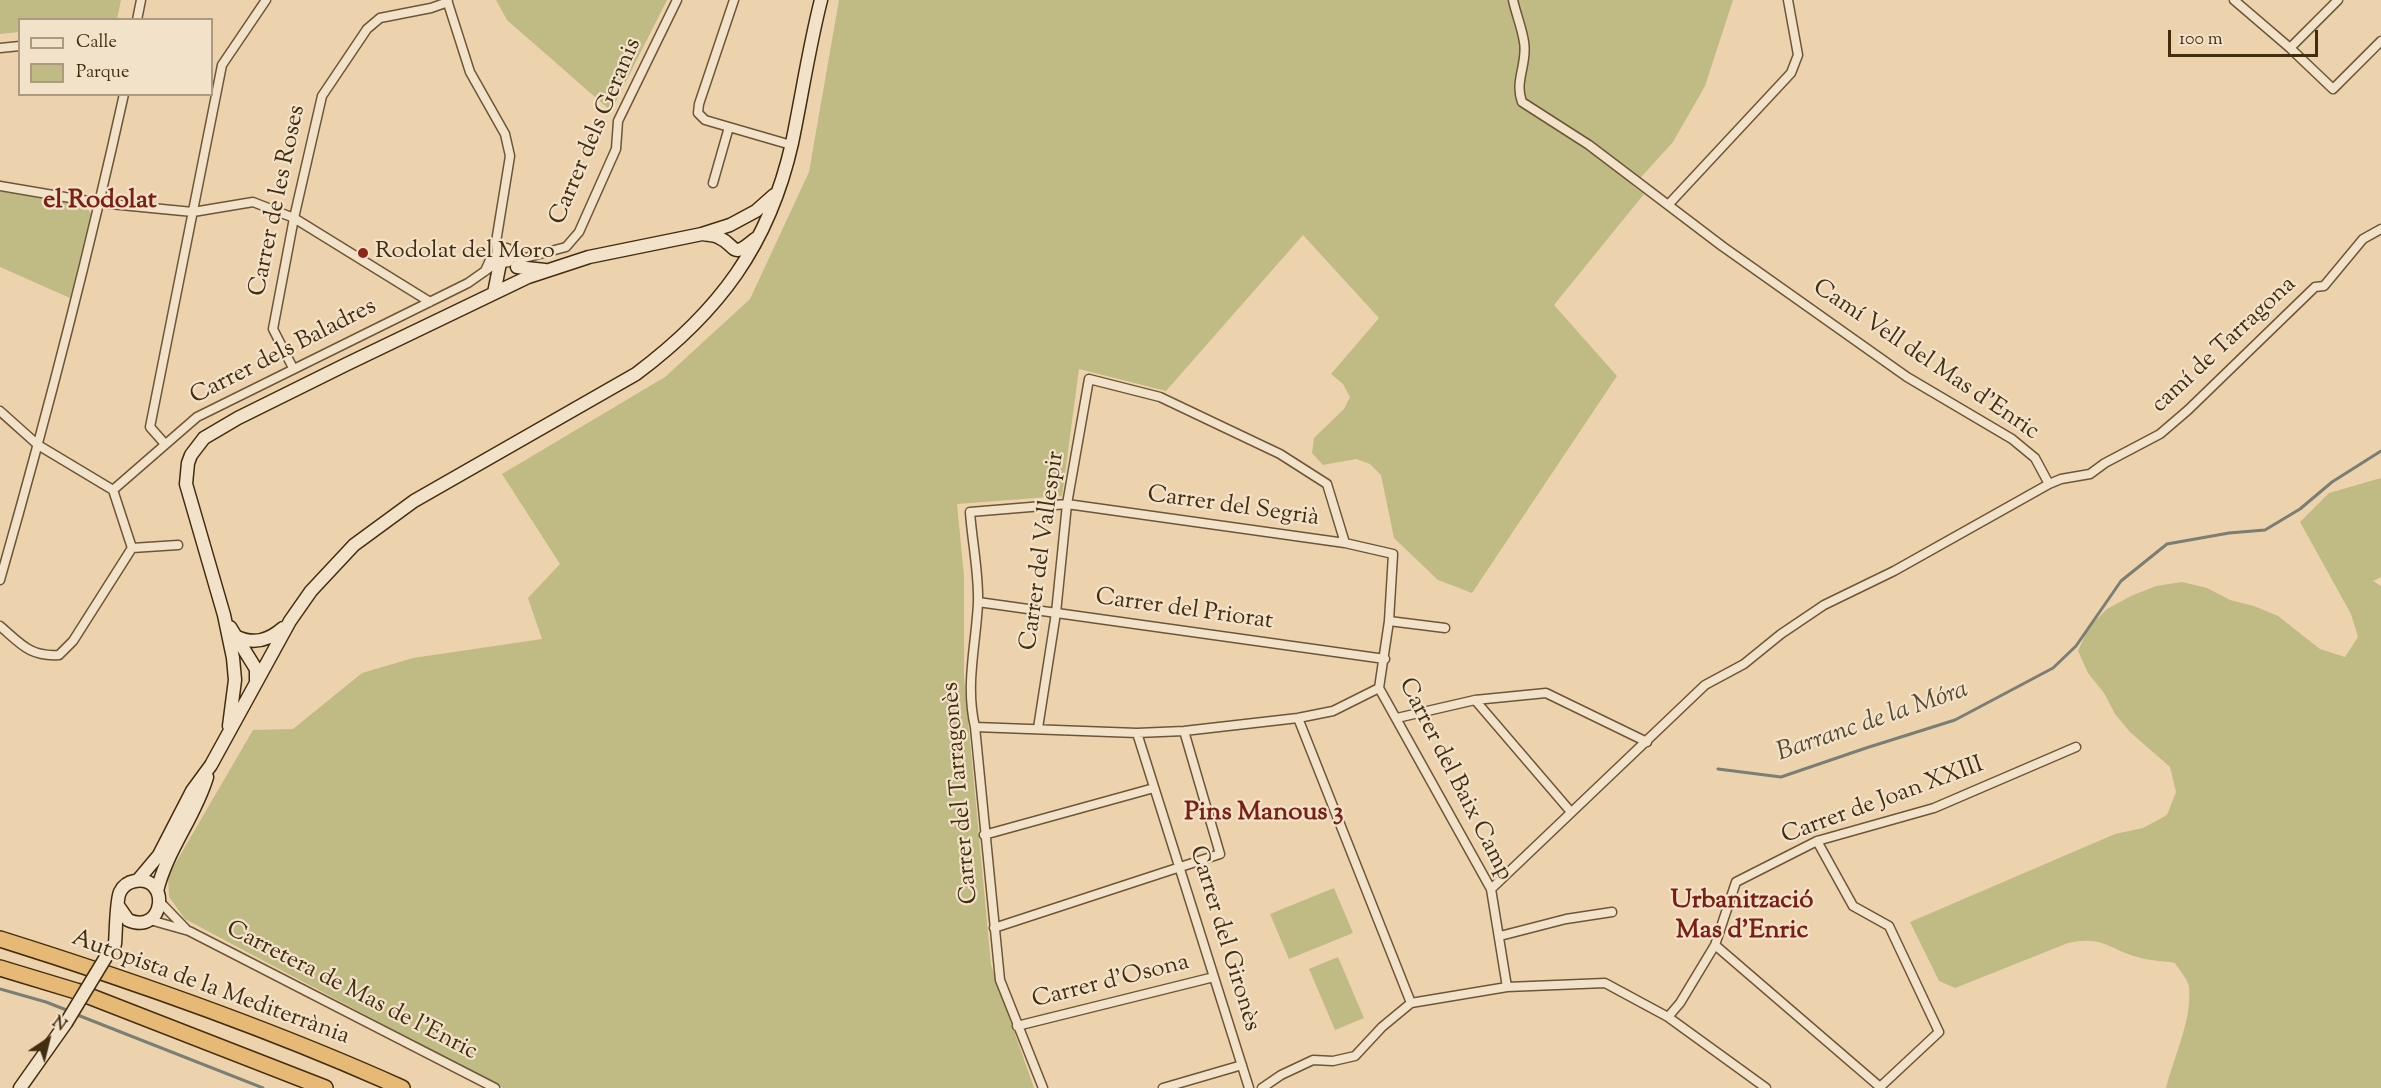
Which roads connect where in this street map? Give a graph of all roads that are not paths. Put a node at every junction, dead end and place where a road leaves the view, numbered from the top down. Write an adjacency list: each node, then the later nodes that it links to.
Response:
1 (141, 0): 11 (street)
2 (266, 0): 24 (street)
3 (677, 0): 31 (street, Carrer dels Geranis)
4 (734, 0): 17 (street)
5 (821, 0): 18 (main road)
6 (1513, 0): 23 (street, Camí Vell del Mas d'Enric)
7 (1788, 0): 23 (street)
8 (2234, 0): 15 (street)
9 (2338, 0): 15 (street)
10 (448, 1): 25 (street, Carrer de les Roses); 31 (street)
11 (137, 18)
12 (2381, 41): 15 (street)
13 (18, 46): 14 (street)
14 (0, 48)
15 (2290, 48)
16 (124, 96): 22 (street)
17 (729, 127): 18 (street); 19 (street)
18 (791, 145): 21 (main road)
19 (713, 183)
20 (0, 186): 22 (street)
21 (777, 193): 26 (main road); 29 (main road)
22 (100, 203): 24 (street); 40 (street)
23 (1668, 205): 41 (street, Camí Vell del Mas d'Enric)
24 (193, 212): 25 (street); 39 (street)
25 (294, 218): 36 (street); 37 (street, Carrer de les Roses)
26 (732, 224): 28 (main road); 29 (main road); 30 (main road)
27 (2381, 229): 41 (street, camí de Tarragona)
28 (702, 234): 30 (main road); 32 (main road)
29 (756, 238): 30 (main road); 34 (main road)
30 (729, 246): 34 (main road)
31 (505, 258): 32 (main road); 33 (main road); 35 (main road); 36 (street, Carrer dels Baladres)
32 (546, 270): 33 (main road)
33 (515, 283): 35 (main road)
34 (730, 284): 52 (main road)
35 (494, 293): 51 (main road)
36 (430, 302): 37 (street, Carrer dels Baladres)
37 (293, 368): 39 (street, Carrer dels Baladres)
38 (0, 411): 40 (street)
39 (165, 444): 42 (street, Carrer dels Baladres)
40 (38, 445): 42 (street); 48 (street)
41 (2049, 484): 68 (street)
42 (113, 490): 46 (street)
43 (1067, 504): 44 (street, Carrer del Segrià); 44 (street, Carrer del Vallespir); 49 (street, Carrer del Tarragonès); 50 (street, Carrer del Vallespir)
44 (1345, 543): 47 (street, Carrer del Segrià)
45 (178, 545): 46 (street)
46 (132, 548): 54 (street)
47 (1393, 554): 53 (street, Carrer del Baix Camp)
48 (0, 579)
49 (978, 602): 50 (street, Carrer del Priorat); 63 (street, Carrer del Tarragonès)
50 (1056, 613): 57 (street, Carrer del Priorat); 64 (street, Carrer del Vallespir)
51 (224, 615): 56 (main road); 67 (main road)
52 (290, 621): 56 (main road); 58 (main road)
53 (1389, 621): 55 (street); 57 (street, Carrer del Baix Camp)
54 (0, 626)
55 (1445, 628)
56 (235, 636): 58 (main road)
57 (1385, 659): 59 (street, Carrer del Baix Camp)
58 (256, 684): 67 (main road)
59 (1379, 688): 61 (street); 62 (street, Carrer del Baix Camp)
60 (1475, 700): 62 (street); 68 (street); 72 (street)
61 (1298, 718): 65 (street); 91 (street)
62 (1397, 718): 77 (street, Carrer del Baix Camp)
63 (975, 726): 64 (street); 73 (street, Carrer del Tarragonès)
64 (1038, 728): 66 (street)
65 (1184, 731): 66 (street); 75 (street)
66 (1137, 733): 71 (street, Carrer del Gironès)
67 (227, 735): 70 (main road)
68 (1647, 742): 72 (street)
69 (2076, 747): 74 (street, Carrer de Joan XXIII)
70 (212, 765): 76 (main road); 78 (main road)
71 (1154, 788): 73 (street); 75 (street, Carrer del Gironès)
72 (1571, 812): 77 (street)
73 (984, 835): 82 (street, Carrer del Tarragonès)
74 (1817, 842): 86 (street, Carrer de Joan XXIII); 104 (street)
75 (1180, 868): 82 (street); 89 (street, Carrer del Gironès)
76 (138, 880): 78 (main road); 79 (main road)
77 (1491, 889): 84 (street, Carrer del Baix Camp)
78 (159, 897): 81 (main road); 83 (street)
79 (119, 907): 81 (main road); 87 (main road)
80 (1612, 912): 84 (street)
81 (143, 921): 83 (street); 87 (main road)
82 (994, 928): 93 (street, Carrer del Tarragonès)
83 (189, 931): 98 (street, Carretera de Mas de l'Enric)
84 (1500, 936): 90 (street, Carrer del Baix Camp)
85 (0, 939): 97 (highway, Autopista de la Mediterrània)
86 (1715, 945): 92 (street, Carrer de Joan XXIII); 104 (street)
87 (112, 948): 95 (main road, bridge)
88 (0, 968): 96 (highway, Autopista de la Mediterrània)
89 (1214, 977): 93 (street, Carrer d'Osona); 94 (street, Carrer del Gironès)
90 (1507, 987): 91 (street); 92 (street)
91 (1411, 1003): 102 (street)
92 (1668, 1017): 103 (street)
93 (1017, 1026): 99 (street, Carrer del Tarragonès)
94 (1242, 1065): 100 (street); 101 (street, Carrer del Gironès)
95 (20, 1088)
96 (325, 1088)
97 (402, 1088)
98 (495, 1088)
99 (1043, 1088)
100 (1163, 1088)
101 (1249, 1088)
102 (1262, 1088)
103 (1766, 1088)
104 (1880, 1088)

